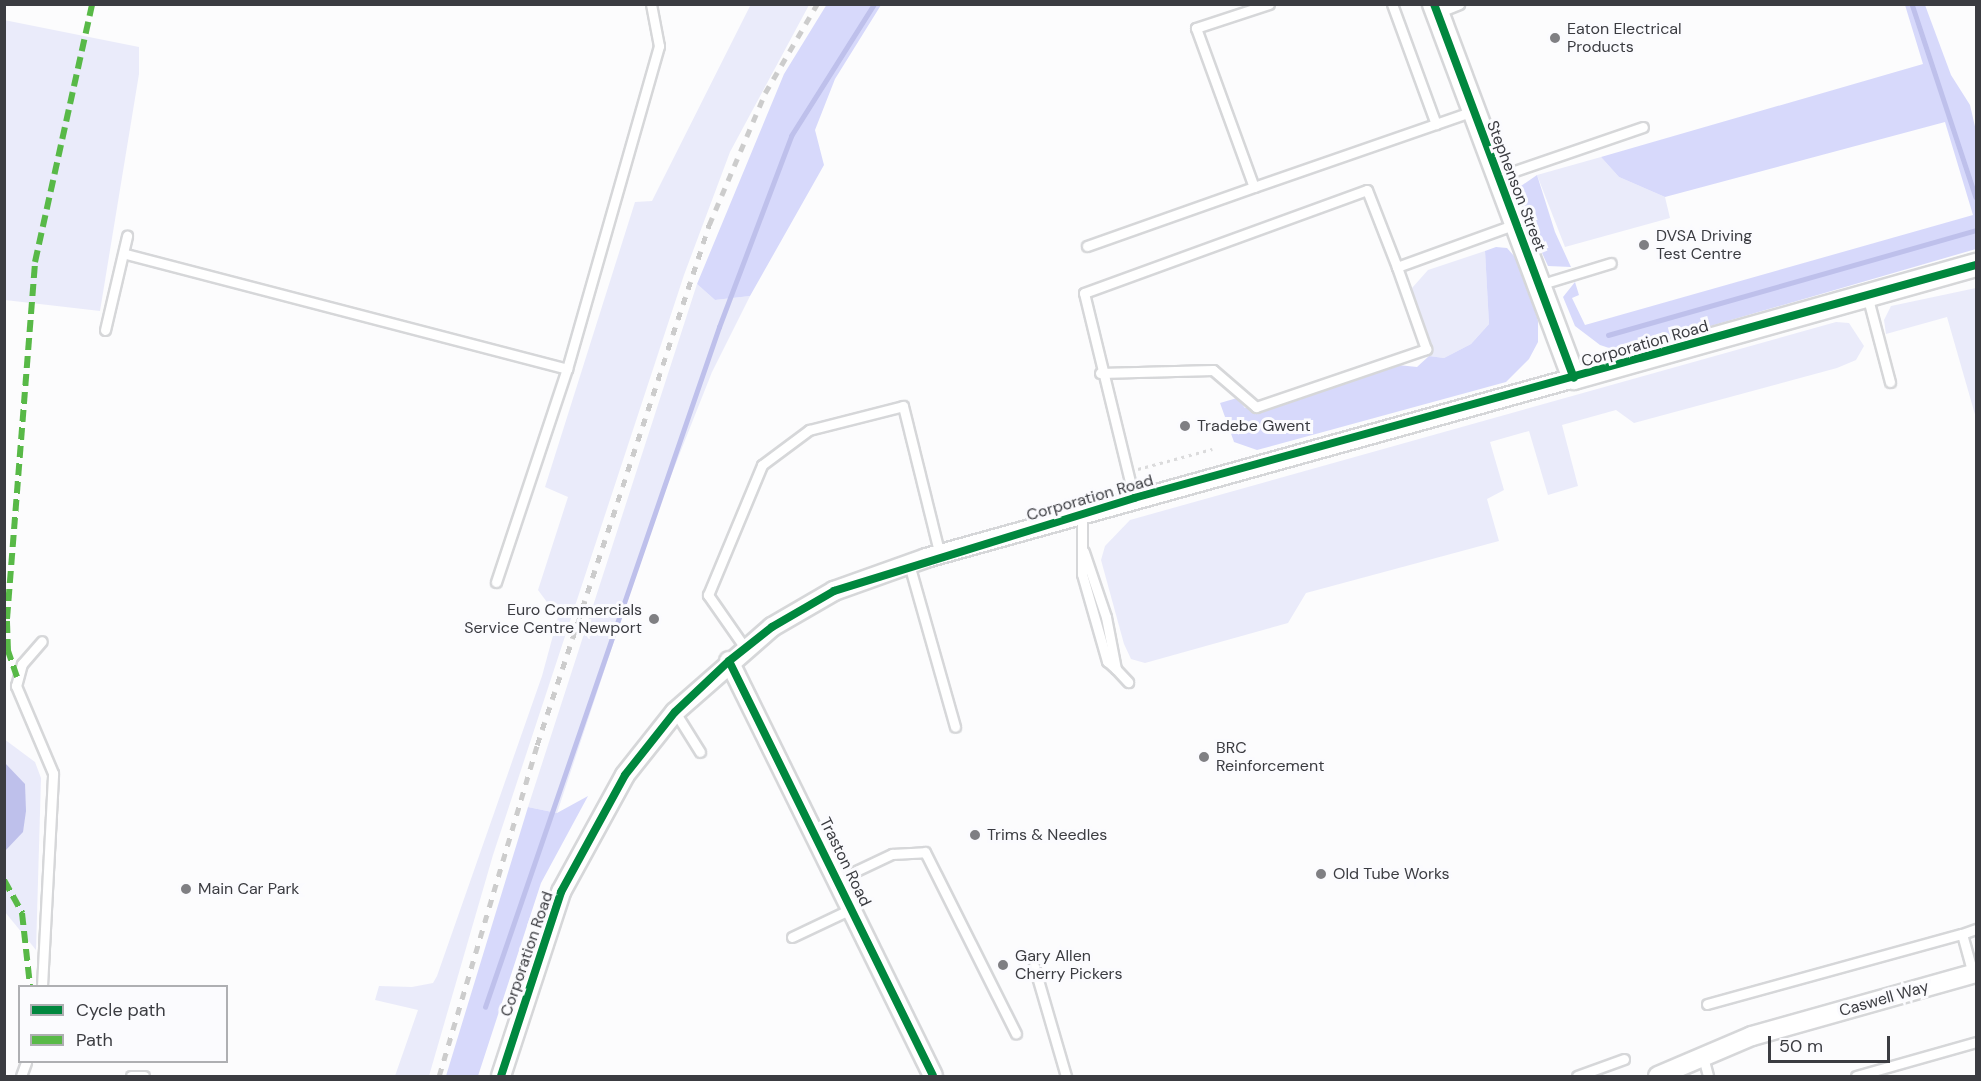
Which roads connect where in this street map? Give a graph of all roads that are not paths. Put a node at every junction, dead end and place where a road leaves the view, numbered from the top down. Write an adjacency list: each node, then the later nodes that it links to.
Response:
1 (651, 4): 21 (lane)
2 (1269, 4): 10 (lane)
3 (1392, 4): 7 (lane)
4 (1459, 4): 5 (lane)
5 (1435, 9): 6 (street, Stephenson Street)
6 (1473, 111): 7 (lane); 9 (street, Stephenson Street)
7 (1436, 124): 10 (lane)
8 (1643, 127): 9 (lane)
9 (1498, 177): 11 (street, Stephenson Street)
10 (1254, 188): 13 (lane)
11 (1516, 224): 17 (lane); 18 (street, Stephenson Street)
12 (127, 236): 14 (lane)
13 (1087, 246)
14 (126, 254): 20 (lane); 21 (lane)
15 (1611, 263): 18 (lane)
16 (1977, 265): 19 (street, Corporation Road)
17 (1397, 267): 22 (lane); 22 (lane)
18 (1539, 285): 23 (street, Stephenson Street)
19 (1867, 295): 23 (street, Corporation Road); 24 (lane)
20 (105, 330)
21 (567, 369): 29 (lane)
22 (1100, 373): 25 (lane)
23 (1574, 378): 25 (street, Corporation Road)
24 (1890, 382)
25 (1134, 498): 26 (street, Corporation Road)
26 (1082, 513): 27 (street, Corporation Road); 33 (lane)
27 (940, 555): 28 (street, Corporation Road); 31 (lane)
28 (909, 564): 31 (street, Corporation Road); 35 (lane)
29 (496, 582)
30 (42, 641): 44 (lane)
31 (745, 648): 32 (street, Corporation Road)
32 (729, 662): 34 (street, Corporation Road); 37 (street, Traston Road)
33 (1128, 682)
34 (675, 712): 36 (lane); 52 (street, Corporation Road)
35 (955, 727)
36 (700, 752)
37 (839, 879): 38 (street, Traston Road); 46 (lane)
38 (853, 908): 41 (lane); 53 (street, Traston Road)
39 (1977, 929): 40 (lane)
40 (1962, 934): 43 (lane); 45 (lane)
41 (792, 937)
42 (1034, 966): 54 (lane)
43 (1975, 973): 48 (street, Caswell Way)
44 (42, 985)
45 (1707, 1004)
46 (1016, 1034)
47 (1977, 1042): 58 (lane)
48 (1703, 1057): 56 (street, Caswell Way); 57 (lane)
49 (1624, 1059): 55 (lane)
50 (131, 1077): 51 (lane)
51 (144, 1077)
52 (501, 1077)
53 (933, 1077)
54 (1066, 1077)
55 (1577, 1077)
56 (1658, 1077)
57 (1708, 1077)
58 (1856, 1077)

